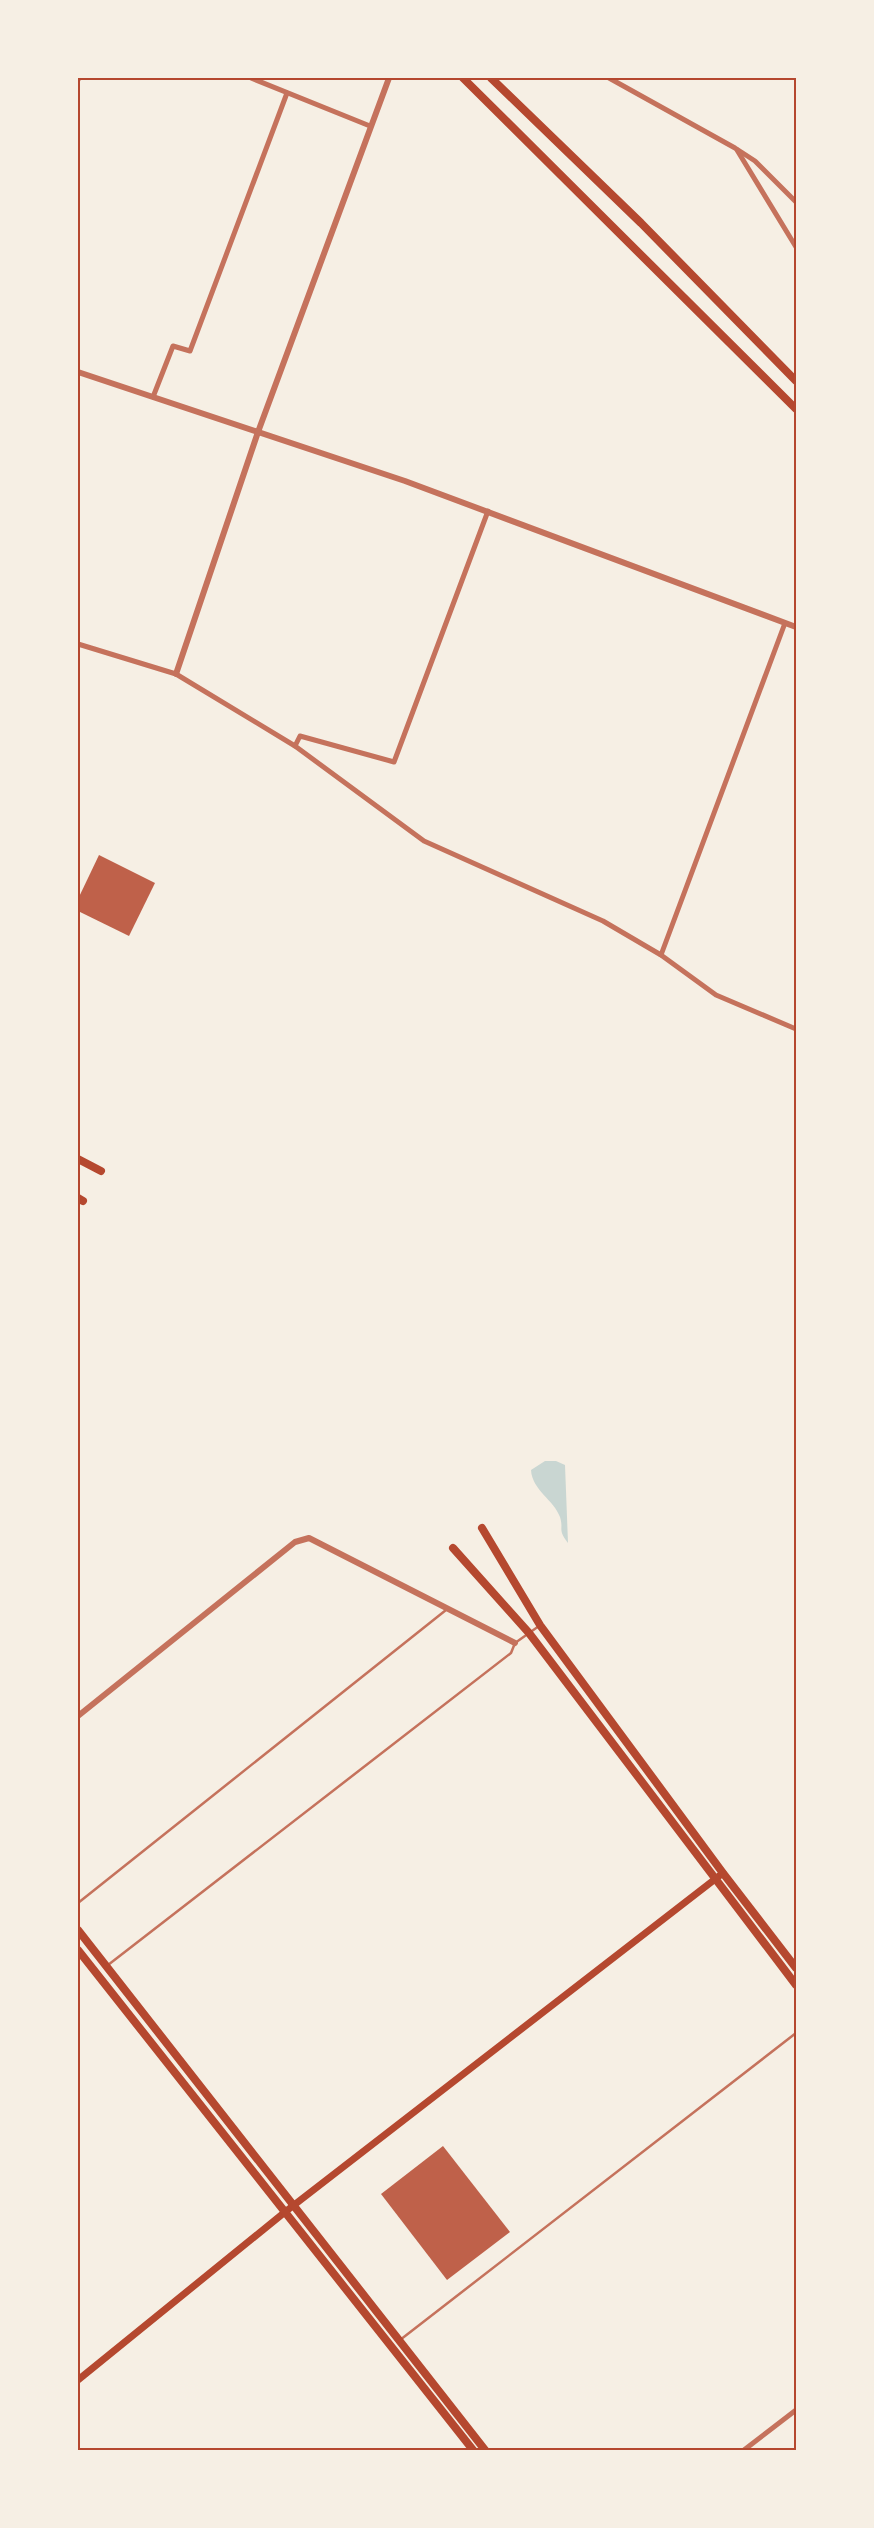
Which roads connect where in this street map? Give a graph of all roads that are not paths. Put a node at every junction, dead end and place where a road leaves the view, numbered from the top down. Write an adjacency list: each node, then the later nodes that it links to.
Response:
1 (251, 78): 6 (street)
2 (389, 78): 7 (street)
3 (463, 78): 14 (main road)
4 (491, 78): 12 (main road)
5 (609, 78): 8 (street)
6 (287, 93): 7 (street); 13 (street)
7 (370, 126): 15 (street)
8 (735, 148): 9 (street); 10 (street)
9 (796, 202)
10 (796, 247)
11 (78, 372): 13 (street)
12 (796, 380)
13 (153, 397): 15 (street)
14 (796, 409)
15 (258, 432): 16 (street); 20 (street)
16 (488, 511): 17 (street); 21 (street)
17 (785, 623): 18 (street); 22 (street)
18 (796, 628)
19 (78, 644): 20 (street)
20 (176, 674): 21 (street)
21 (295, 746): 22 (street)
22 (661, 955): 23 (street)
23 (796, 1029)
24 (78, 1159): 25 (main road)
25 (101, 1171)
26 (482, 1528): 29 (main road)
27 (453, 1548): 30 (main road)
28 (447, 1608): 31 (street); 32 (street); 35 (lane)
29 (540, 1625): 30 (lane); 33 (main road)
30 (529, 1633): 31 (lane); 34 (main road)
31 (516, 1643): 38 (lane)
32 (78, 1716)
33 (723, 1873): 34 (main road); 39 (main road)
34 (716, 1879): 40 (main road); 42 (main road)
35 (78, 1903)
36 (78, 1930): 38 (main road)
37 (78, 1950): 43 (main road)
38 (106, 1967): 42 (main road)
39 (796, 1968)
40 (796, 1985)
41 (796, 2033): 44 (lane)
42 (294, 2205): 43 (main road); 44 (main road)
43 (285, 2212): 45 (main road); 47 (main road)
44 (399, 2341): 48 (main road)
45 (78, 2380)
46 (796, 2410): 49 (street)
47 (473, 2450)
48 (485, 2450)
49 (744, 2450)

